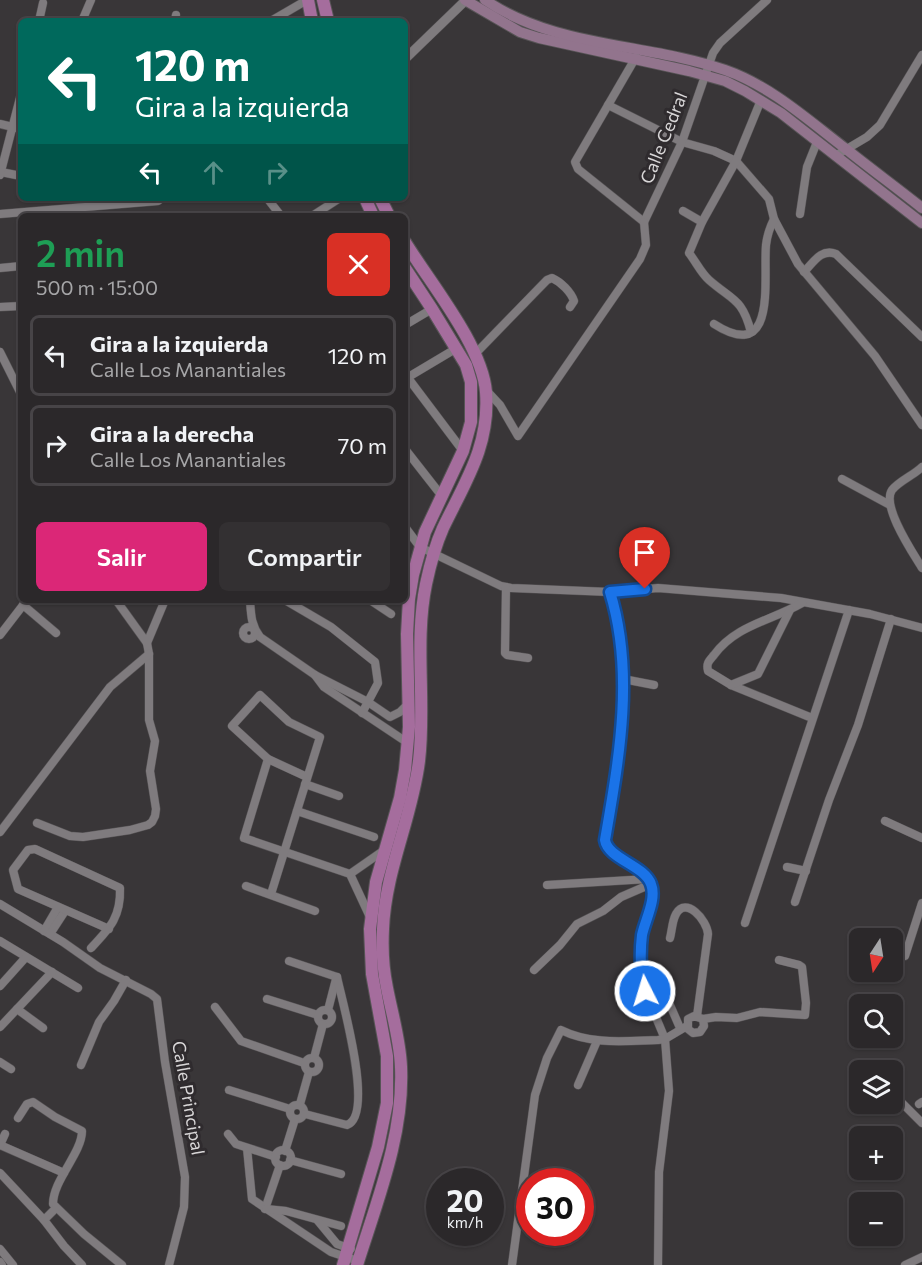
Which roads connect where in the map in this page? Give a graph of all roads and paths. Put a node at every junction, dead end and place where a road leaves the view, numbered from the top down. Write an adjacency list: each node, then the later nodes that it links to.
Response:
1 (91, 0): 9 (street)
2 (307, 0): 10 (street); 11 (main road)
3 (323, 0): 12 (main road)
4 (466, 0): 13 (main road); 15 (street)
5 (485, 0): 13 (main road)
6 (767, 0): 16 (street, Calle Cedral)
7 (44, 3): 8 (street)
8 (40, 18)
9 (83, 18)
10 (276, 18)
11 (311, 18)
12 (327, 18)
13 (637, 54): 16 (main road); 18 (street)
14 (922, 55): 23 (street)
15 (408, 56)
16 (707, 70): 17 (main road); 21 (street, Calle Cedral); 23 (main road)
17 (760, 100): 22 (main road); 26 (street)
18 (608, 105): 21 (street); 41 (street)
19 (0, 124): 20 (street)
20 (17, 128): 25 (street)
21 (682, 142): 26 (street); 41 (street, Calle Cedral)
22 (817, 142): 24 (main road); 39 (street)
23 (846, 149): 24 (street); 34 (main road)
24 (835, 156): 43 (main road)
25 (2, 160): 27 (street)
26 (736, 161): 40 (street); 42 (street)
27 (0, 173): 28 (street)
28 (18, 176)
29 (112, 201): 33 (street)
30 (158, 201): 33 (street)
31 (269, 201): 36 (street)
32 (335, 201): 37 (street)
33 (117, 204): 38 (street)
34 (922, 208)
35 (683, 211): 42 (street)
36 (279, 213)
37 (317, 213)
38 (0, 214)
39 (800, 214)
40 (774, 219): 47 (street); 55 (street)
41 (644, 222): 63 (street)
42 (702, 222): 55 (street)
43 (922, 223)
44 (408, 247): 59 (main road)
45 (18, 266): 46 (street)
46 (0, 268)
47 (804, 272): 56 (street); 64 (street)
48 (408, 273): 52 (main road)
49 (18, 306): 51 (street)
50 (570, 307): 59 (street)
51 (0, 308)
52 (432, 309): 53 (street); 57 (main road)
53 (408, 323)
54 (714, 324): 55 (street)
55 (751, 332)
56 (922, 337)
57 (457, 348): 60 (street); 65 (main road)
58 (0, 352): 62 (street)
59 (476, 353): 63 (main road)
60 (408, 376)
61 (408, 380): 65 (street)
62 (18, 388)
63 (486, 390): 73 (main road)
64 (922, 425)
65 (463, 451): 69 (main road)
66 (408, 453): 69 (street)
67 (922, 467): 70 (street)
68 (842, 479): 70 (street)
69 (441, 495): 72 (main road)
70 (890, 505): 74 (street)
71 (408, 531): 72 (street)
72 (420, 547): 73 (street); 99 (main road)
73 (433, 554): 75 (street); 192 (main road)
74 (922, 568)
75 (506, 587): 76 (street); 93 (street)
76 (610, 592): 83 (street); 95 (street)
77 (25, 603): 89 (street); 90 (street)
78 (118, 603): 91 (street)
79 (164, 603): 91 (street)
80 (250, 603): 94 (street)
81 (290, 603): 98 (street)
82 (376, 603): 86 (street)
83 (802, 603): 84 (street); 85 (street)
84 (790, 610): 97 (street); 97 (street)
85 (849, 610): 87 (street); 102 (street)
86 (391, 614)
87 (891, 620): 88 (street); 117 (street)
88 (922, 628)
89 (56, 633)
90 (0, 635)
91 (147, 643): 92 (street)
92 (149, 654): 110 (street); 111 (street)
93 (528, 658)
94 (315, 675): 98 (street); 100 (street)
95 (623, 679): 96 (street); 119 (street)
96 (654, 685)
97 (731, 685): 102 (street)
98 (368, 702): 100 (street); 101 (street)
99 (408, 704): 101 (street); 104 (main road)
100 (362, 713): 103 (street)
101 (390, 717): 103 (street)
102 (812, 718): 129 (street)
103 (384, 728): 104 (street)
104 (408, 742): 114 (main road)
105 (268, 759): 106 (street); 106 (street); 115 (street)
106 (306, 781): 107 (street); 108 (street)
107 (339, 796)
108 (297, 811): 112 (street); 115 (street)
109 (885, 821): 113 (street)
110 (37, 823)
111 (0, 832)
112 (374, 837)
113 (922, 838)
114 (383, 851): 118 (street); 128 (main road)
115 (284, 852): 118 (street); 122 (street)
116 (787, 867): 117 (street)
117 (806, 871): 123 (street)
118 (350, 874): 128 (street)
119 (650, 881): 120 (street); 139 (street); 156 (street)
120 (547, 885)
121 (246, 886): 122 (street)
122 (271, 894): 127 (street)
123 (795, 902)
124 (922, 903): 135 (street)
125 (0, 904): 131 (street, Calle Principal)
126 (62, 909): 130 (street); 130 (street); 131 (street)
127 (315, 911)
128 (371, 918): 190 (main road)
129 (745, 923)
130 (110, 929): 134 (street)
131 (47, 933): 142 (street, Calle Principal)
132 (670, 938): 151 (street)
133 (0, 941): 136 (street)
134 (91, 948)
135 (905, 956)
136 (26, 957): 140 (street); 143 (street)
137 (778, 960): 151 (street)
138 (289, 961): 141 (street)
139 (534, 970)
140 (52, 972): 144 (street); 148 (street)
141 (336, 977): 149 (street); 169 (street)
142 (126, 980): 161 (street); 196 (street, Calle Principal)
143 (0, 986)
144 (78, 988)
145 (267, 999): 150 (street)
146 (670, 1005): 154 (street)
147 (215, 1007): 160 (street)
148 (17, 1009): 153 (street); 155 (street)
149 (328, 1010): 150 (street); 152 (street)
150 (318, 1015): 152 (street)
151 (700, 1017): 154 (street); 154 (street)
152 (323, 1024): 158 (street)
153 (0, 1027)
154 (683, 1027): 156 (street)
155 (43, 1028)
156 (666, 1039): 157 (street); 198 (street)
157 (597, 1041): 164 (street); 197 (street)
158 (314, 1058): 160 (street); 163 (street)
159 (0, 1062): 162 (street)
160 (304, 1063): 163 (street)
161 (81, 1065)
162 (12, 1069)
163 (309, 1072): 166 (street)
164 (578, 1085)
165 (229, 1090): 168 (street)
166 (300, 1104): 168 (street); 169 (street)
167 (903, 1104): 172 (street)
168 (290, 1109): 171 (street)
169 (304, 1114): 171 (street)
170 (18, 1118): 182 (street)
171 (295, 1119): 177 (street)
172 (922, 1123)
173 (5, 1134): 175 (street)
174 (228, 1134): 176 (street)
175 (0, 1145): 182 (street)
176 (247, 1148): 178 (street); 185 (street)
177 (285, 1151): 178 (street); 179 (street)
178 (276, 1156): 180 (street)
179 (290, 1160): 180 (street); 183 (street)
180 (280, 1166): 185 (street)
181 (0, 1173): 186 (street)
182 (63, 1173): 184 (street)
183 (341, 1174)
184 (56, 1208): 186 (street); 195 (street)
185 (265, 1209): 187 (street); 190 (street)
186 (44, 1220): 194 (street)
187 (317, 1221): 188 (street); 190 (street)
188 (341, 1226)
189 (0, 1250): 193 (street)
190 (346, 1257): 192 (street)
191 (922, 1257): 199 (street)
192 (359, 1259)
193 (13, 1265)
194 (82, 1265)
195 (122, 1265)
196 (169, 1265)
197 (512, 1265)
198 (658, 1265)
199 (905, 1265)

